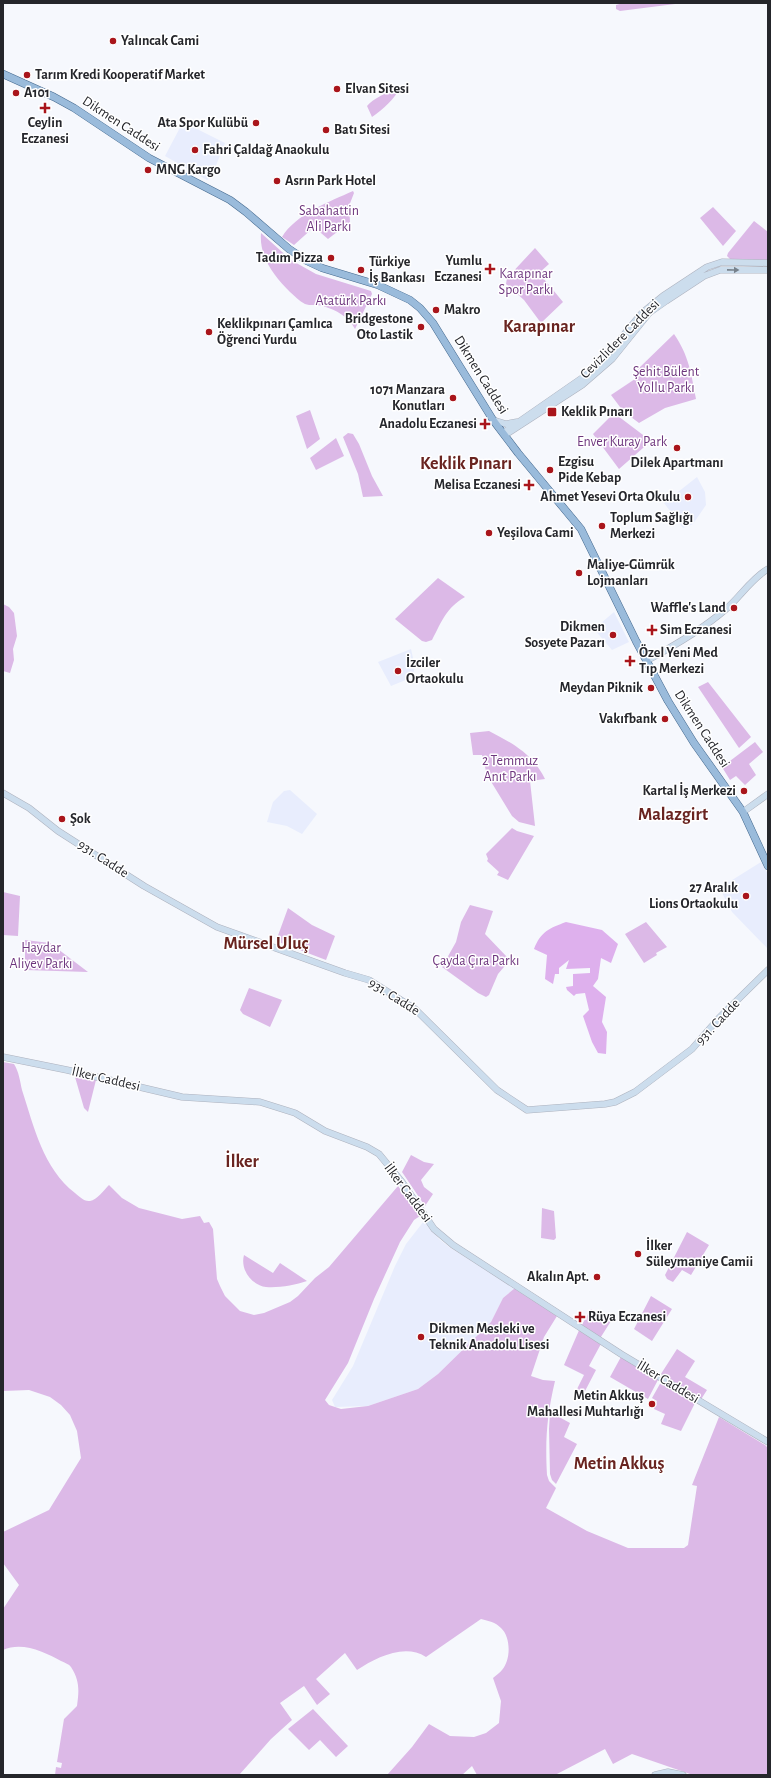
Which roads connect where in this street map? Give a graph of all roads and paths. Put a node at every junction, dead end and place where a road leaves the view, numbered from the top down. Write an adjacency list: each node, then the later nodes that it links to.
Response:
1 (3, 74): 9 (main road, Dikmen Caddesi)
2 (722, 262): 3 (main road, Cevizlidere Caddesi); 4 (main road, Cevizlidere Caddesi); 5 (main road)
3 (768, 263)
4 (714, 264): 7 (main road); 8 (main road, Cevizlidere Caddesi)
5 (720, 270): 6 (main road, Cevizlidere Caddesi, one-way to 6); 7 (main road, Cevizlidere Caddesi)
6 (768, 270)
7 (712, 272): 8 (main road, Cevizlidere Caddesi)
8 (560, 397): 10 (main road, Cevizlidere Caddesi); 11 (main road, Cevizlidere Caddesi)
9 (493, 420): 10 (main road); 11 (main road, Dikmen Caddesi)
10 (518, 422): 11 (main road, Cevizlidere Caddesi)
11 (504, 434): 13 (main road, Dikmen Caddesi)
12 (768, 569): 13 (main road)
13 (646, 661): 16 (main road, Dikmen Caddesi)
14 (3, 793): 18 (main road, 931. Cadde)
15 (768, 794): 16 (main road)
16 (743, 812): 17 (main road, Dikmen Caddesi)
17 (768, 866)
18 (768, 970)
19 (3, 1057): 20 (main road, İlker Caddesi)
20 (768, 1442)
21 (655, 1775): 22 (main road)
22 (683, 1775)

